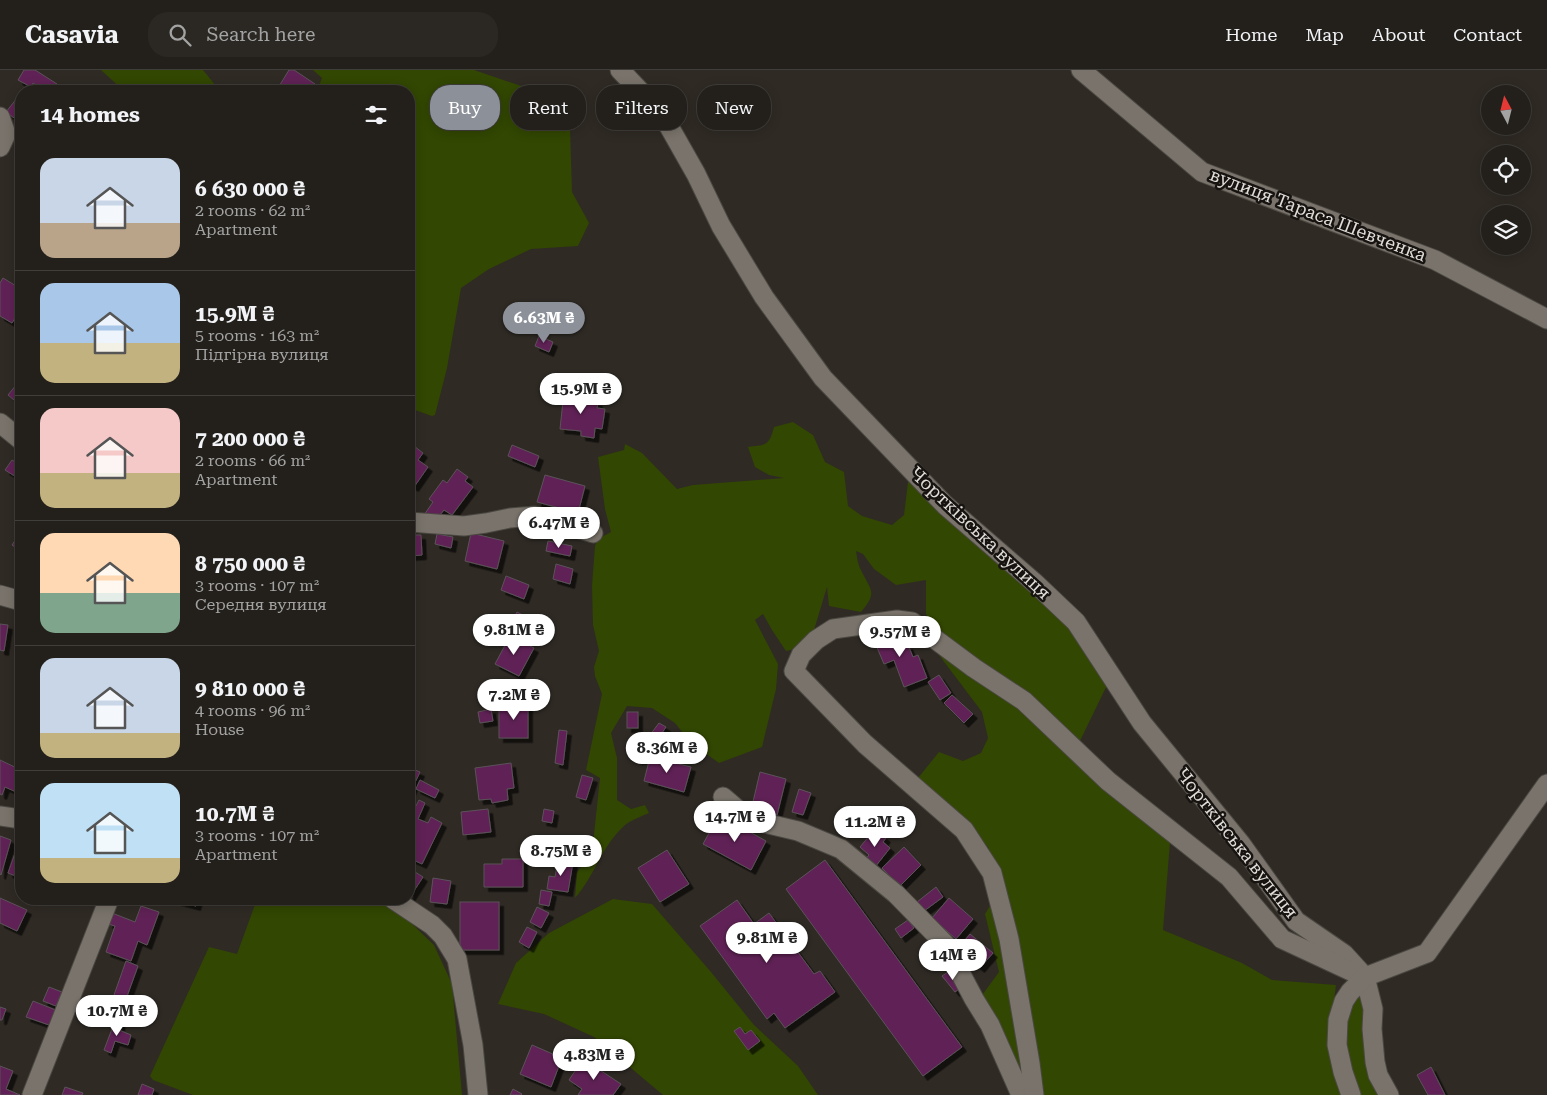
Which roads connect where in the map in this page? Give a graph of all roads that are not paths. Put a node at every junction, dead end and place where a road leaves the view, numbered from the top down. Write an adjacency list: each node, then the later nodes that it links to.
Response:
1 (620, 70): 18 (street, Чортківська вулиця)
2 (1081, 70): 5 (street, вулиця Тараса Шевченка)
3 (0, 117): 4 (street)
4 (0, 147)
5 (1547, 318)
6 (0, 423): 7 (street)
7 (15, 435)
8 (415, 522): 9 (street)
9 (593, 533)
10 (0, 595): 11 (street)
11 (15, 599)
12 (1547, 784): 18 (street)
13 (723, 797): 21 (street)
14 (0, 816): 15 (street)
15 (15, 818)
16 (107, 905): 19 (street)
17 (402, 905): 20 (street)
18 (1365, 977): 22 (street); 23 (street); 24 (street)
19 (32, 1095)
20 (478, 1095)
21 (1021, 1095)
22 (1034, 1095)
23 (1351, 1095)
24 (1388, 1095)

